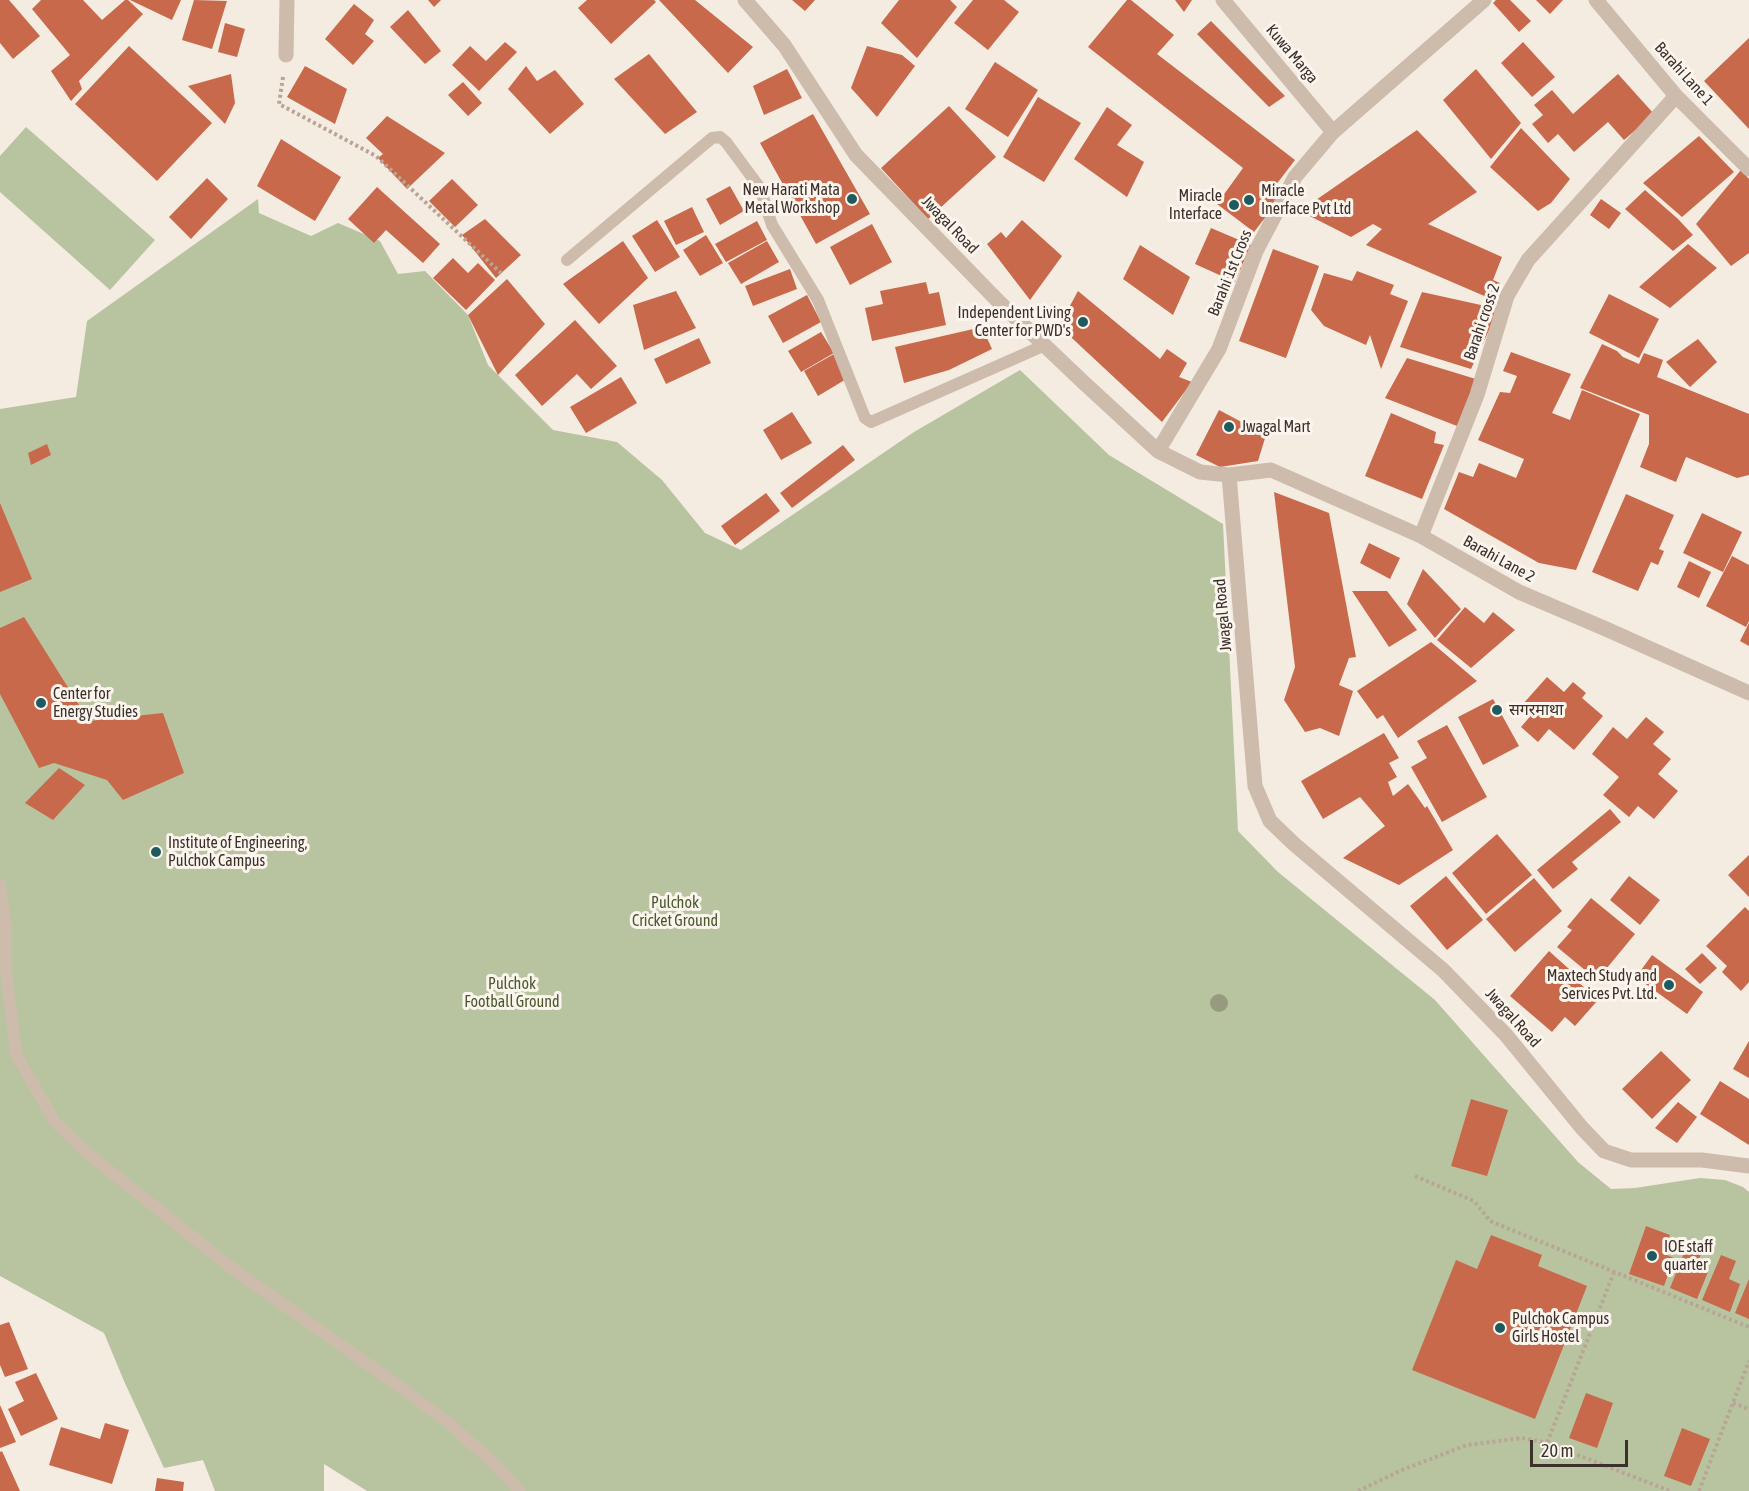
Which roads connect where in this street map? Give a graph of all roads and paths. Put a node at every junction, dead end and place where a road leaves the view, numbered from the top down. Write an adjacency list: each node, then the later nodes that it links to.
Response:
1 (288, 0): 6 (street)
2 (745, 0): 12 (street, Jwagal Road)
3 (1223, 0): 8 (street, Kuwa Marga)
4 (1484, 0): 8 (street, Barahi 1st Cross)
5 (1596, 0): 7 (street, Barahi Lane 1)
6 (286, 55): 11 (path)
7 (1676, 96): 9 (street, Barahi Lane 1); 15 (street, Barahi cross 2)
8 (1333, 132): 13 (street, Barahi 1st Cross)
9 (1749, 169)
10 (567, 260): 12 (lane)
11 (503, 275)
12 (1045, 345): 13 (street, Jwagal Road)
13 (1158, 450): 14 (street, Jwagal Road)
14 (1229, 475): 15 (street, Barahi Lane 2); 19 (street, Jwagal Road)
15 (1421, 536): 16 (street, Barahi Lane 2)
16 (1749, 693)
17 (0, 885): 18 (lane)
18 (3, 971): 27 (lane)
19 (1749, 1166)
20 (1415, 1176): 21 (path)
21 (1614, 1272): 22 (path); 26 (path)
22 (1749, 1327)
23 (1749, 1361): 24 (path)
24 (1733, 1403): 25 (path); 30 (path)
25 (1749, 1409)
26 (1547, 1443): 28 (path); 29 (path)
27 (519, 1491)
28 (1358, 1491)
29 (1670, 1491)
30 (1699, 1491)

